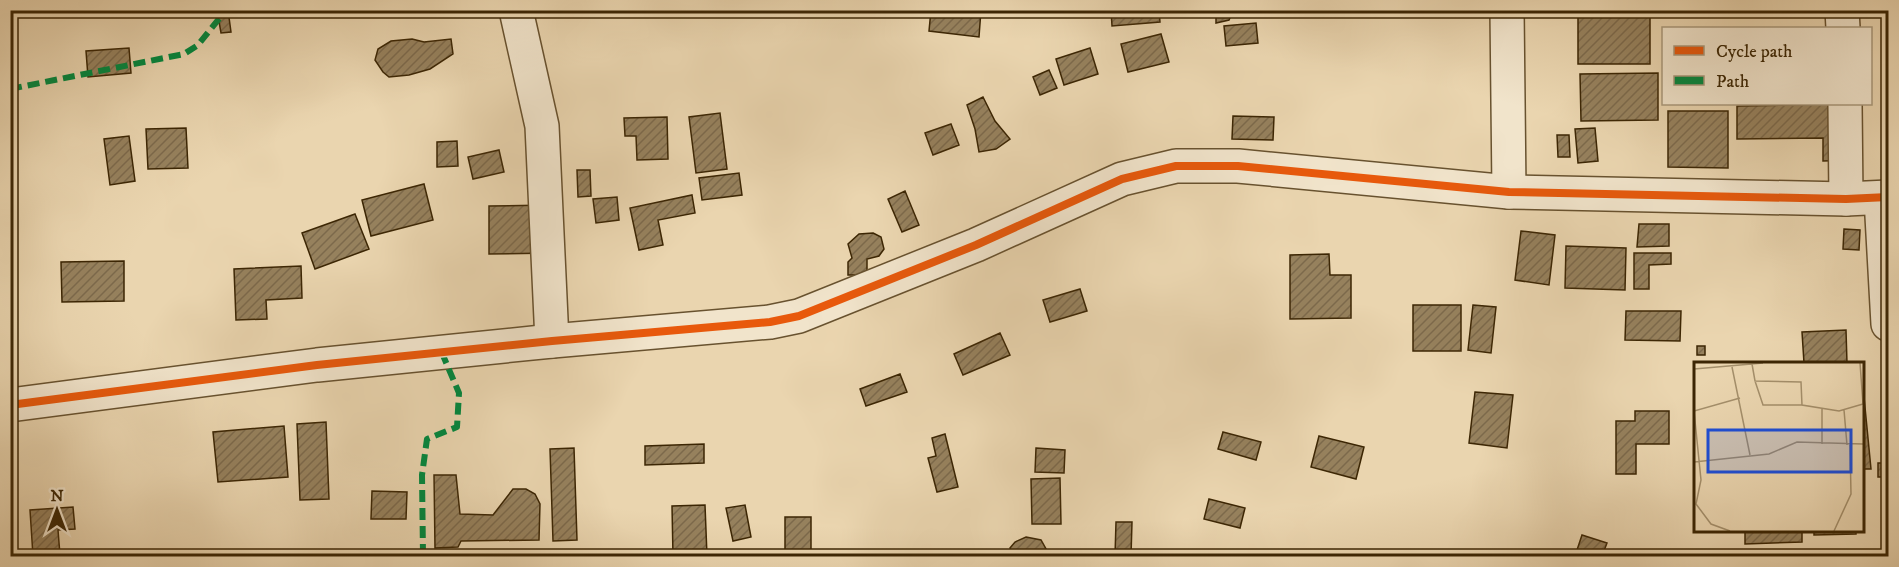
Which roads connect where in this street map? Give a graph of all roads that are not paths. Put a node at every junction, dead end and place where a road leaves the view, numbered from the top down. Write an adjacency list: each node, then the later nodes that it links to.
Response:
1 (516, 10): 10 (street)
2 (1507, 10): 6 (street)
3 (1842, 10): 4 (street)
4 (1843, 27)
5 (1845, 105): 8 (street)
6 (1509, 192): 8 (street); 10 (street)
7 (1885, 197): 8 (street); 9 (street)
8 (1846, 199)
9 (1888, 324)
10 (552, 341): 11 (street)
11 (10, 405)

